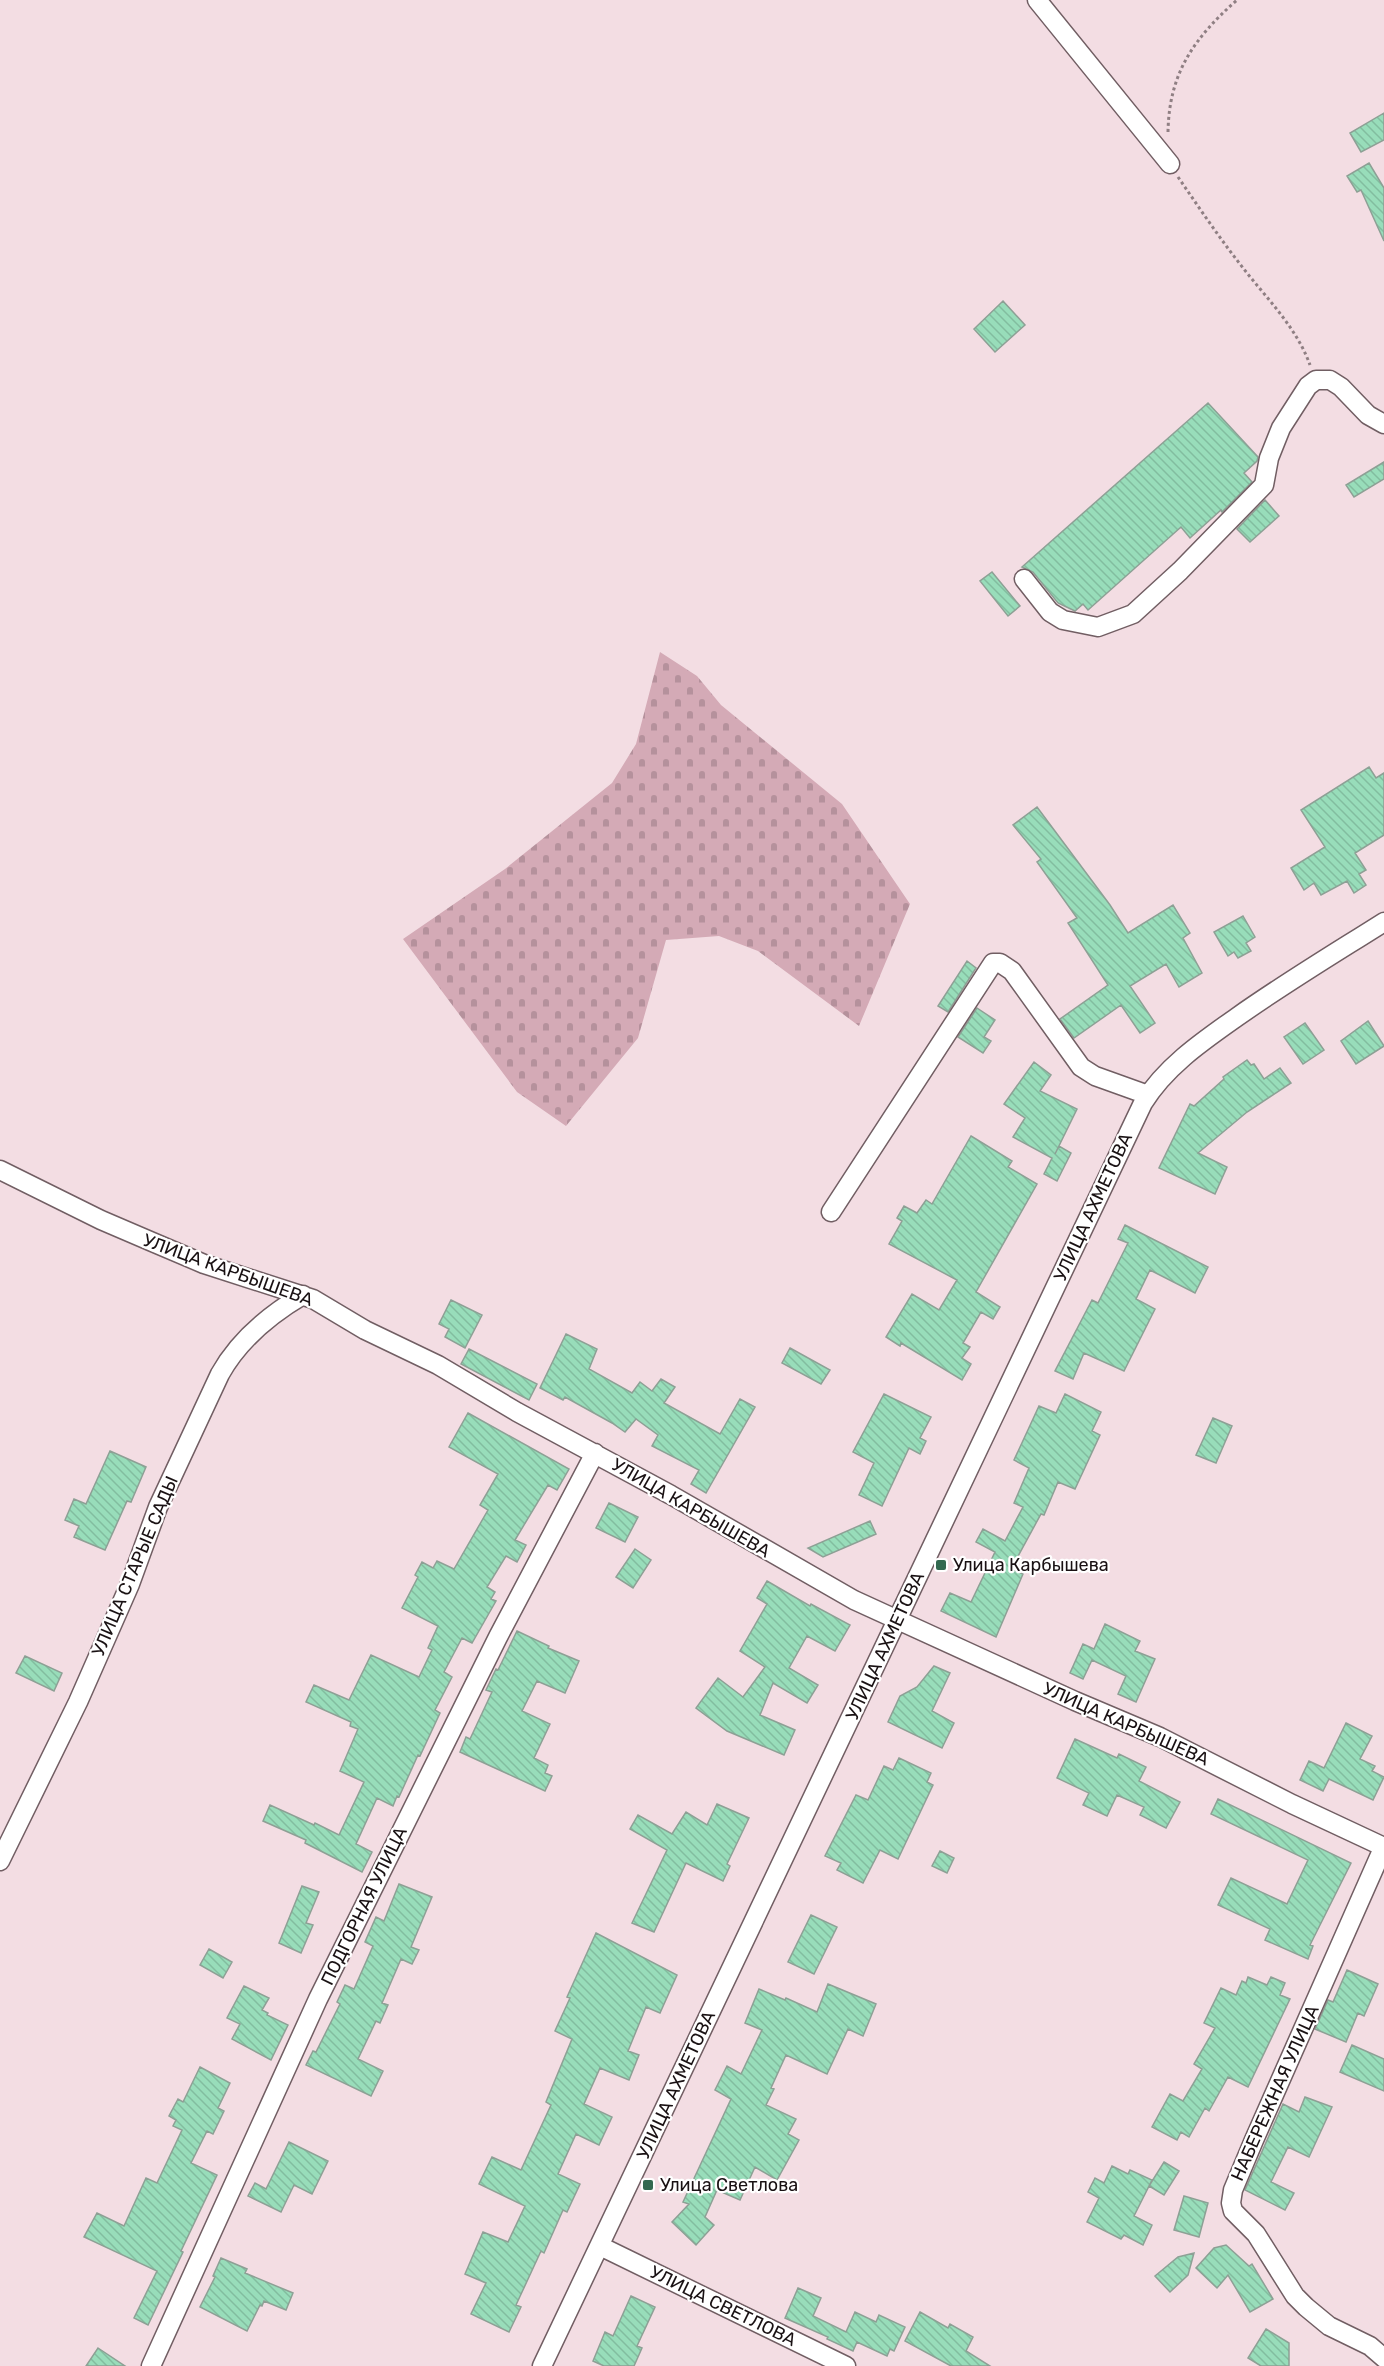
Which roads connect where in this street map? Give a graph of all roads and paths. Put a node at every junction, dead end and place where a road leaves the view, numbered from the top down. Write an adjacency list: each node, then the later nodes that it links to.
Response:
1 (1037, 0): 4 (street)
2 (1237, 0): 3 (path)
3 (1168, 136)
4 (1170, 164): 5 (path)
5 (1316, 380): 6 (street); 7 (street)
6 (1384, 424)
7 (1024, 579)
8 (1384, 922): 9 (street, УЛИЦА АХМЕТОВА)
9 (1148, 1095): 11 (street); 14 (street, УЛИЦА АХМЕТОВА)
10 (0, 1170): 12 (street, УЛИЦА КАРБЫШЕВА)
11 (831, 1212)
12 (303, 1295): 13 (street, УЛИЦА КАРБЫШЕВА); 16 (street, УЛИЦА СТАРЫЕ САДЫ)
13 (595, 1453): 14 (street, УЛИЦА КАРБЫШЕВА); 20 (street, ПОДГОРНАЯ УЛИЦА)
14 (897, 1620): 15 (street, УЛИЦА КАРБЫШЕВА); 17 (street, УЛИЦА АХМЕТОВА)
15 (1384, 1846): 18 (street, НАБЕРЕЖНАЯ УЛИЦА)
16 (0, 1861)
17 (600, 2246): 21 (street, УЛИЦА АХМЕТОВА); 22 (street, УЛИЦА СВЕТЛОВА)
18 (1377, 2346): 19 (street, НАБЕРЕЖНАЯ УЛИЦА)
19 (1384, 2358)
20 (151, 2366)
21 (542, 2366)
22 (846, 2366)

